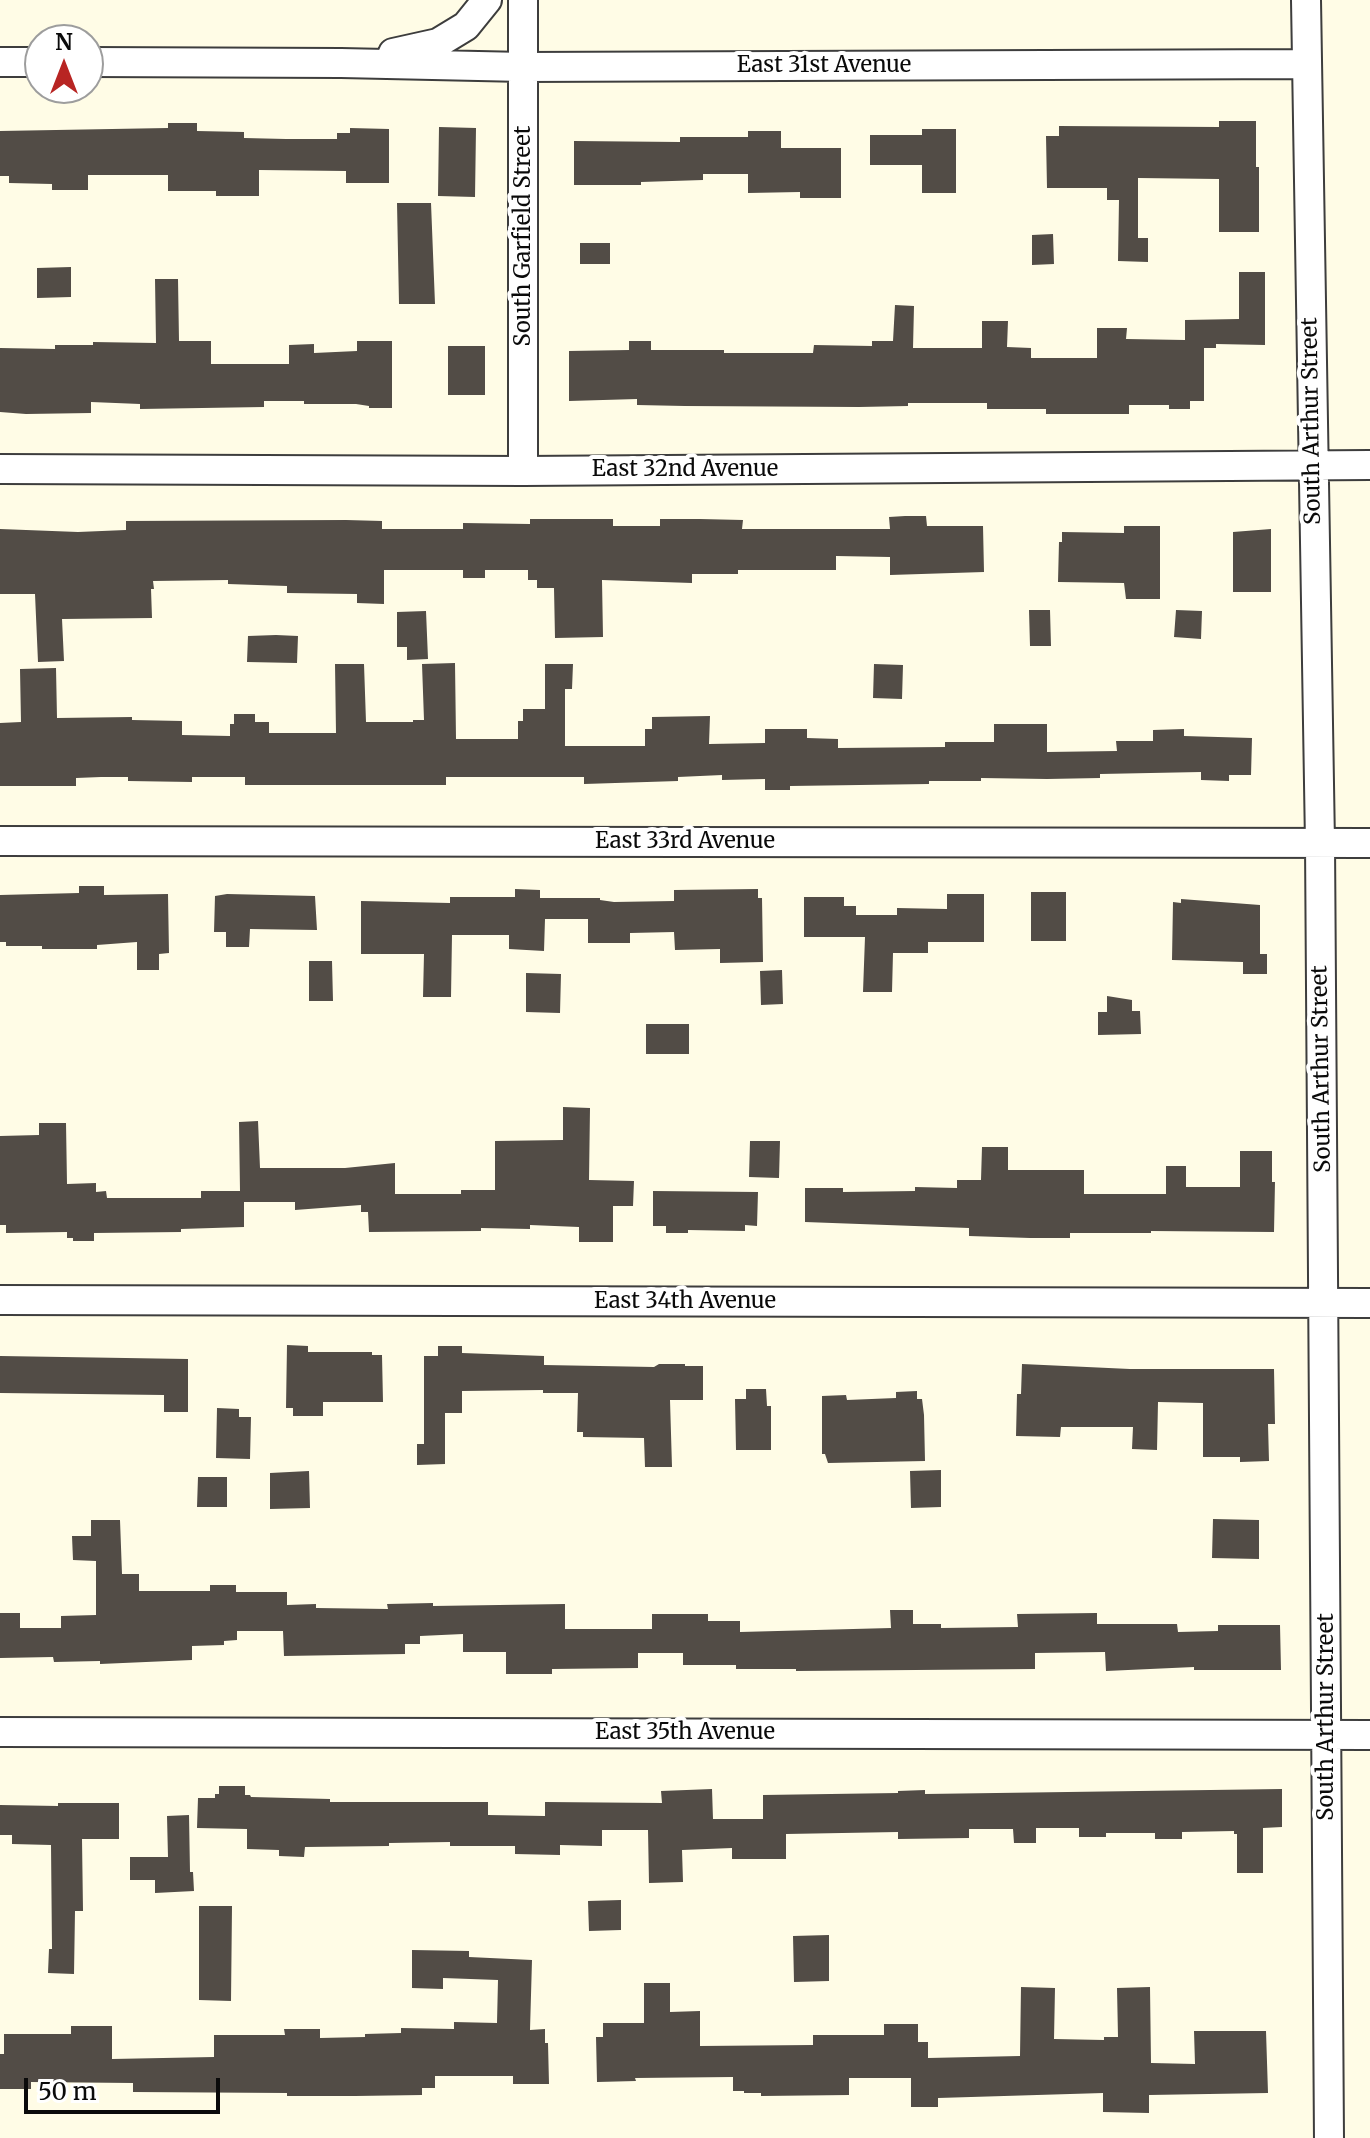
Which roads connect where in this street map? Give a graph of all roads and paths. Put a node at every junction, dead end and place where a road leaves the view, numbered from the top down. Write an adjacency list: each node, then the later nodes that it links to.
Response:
1 (487, 0): 7 (street, East 31st Avenue)
2 (523, 0): 9 (street, South Garfield Street)
3 (1306, 0): 8 (street, South Arthur Street)
4 (0, 62): 5 (street)
5 (24, 62)
6 (104, 62): 7 (street, East 31st Avenue)
7 (341, 63): 9 (street, East 31st Avenue)
8 (1307, 64): 9 (street, East 31st Avenue); 10 (street, South Arthur Street)
9 (524, 67): 13 (street, South Garfield Street)
10 (1313, 465): 11 (street, East 32nd Avenue); 13 (street, East 32nd Avenue); 15 (street, South Arthur Street)
11 (1370, 465)
12 (0, 469): 13 (street, East 32nd Avenue)
13 (523, 471)
14 (0, 841): 15 (street, East 33rd Avenue)
15 (1320, 843): 16 (street, East 33rd Avenue); 18 (street, South Arthur Street)
16 (1370, 843)
17 (0, 1300): 18 (street, East 34th Avenue)
18 (1324, 1303): 19 (street, East 34th Avenue); 21 (street, South Arthur Street)
19 (1370, 1303)
20 (0, 1732): 21 (street, East 35th Avenue)
21 (1327, 1735): 22 (street, East 35th Avenue); 23 (street, South Arthur Street)
22 (1370, 1735)
23 (1329, 2138)

